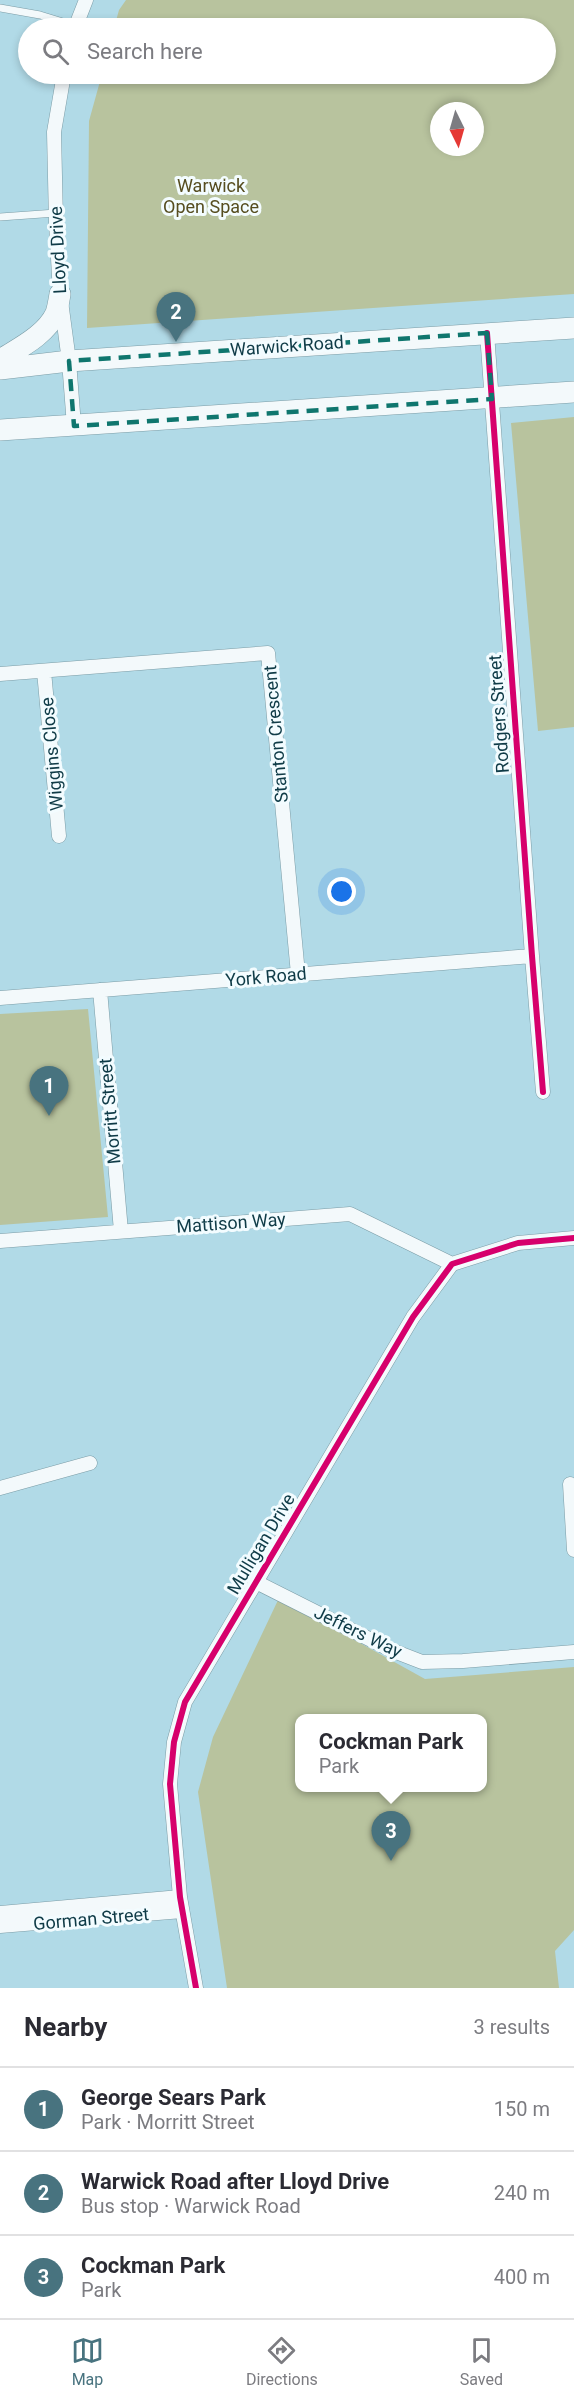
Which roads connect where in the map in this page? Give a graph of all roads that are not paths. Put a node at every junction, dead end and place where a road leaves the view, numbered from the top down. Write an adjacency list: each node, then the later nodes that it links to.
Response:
1 (86, 0): 4 (street)
2 (0, 8): 3 (lane)
3 (49, 18)
4 (79, 18)
5 (62, 84): 6 (street, Lloyd Drive)
6 (56, 213): 7 (lane); 8 (street, Lloyd Drive)
7 (0, 218)
8 (60, 294): 11 (main road); 12 (street, Lloyd Drive)
9 (574, 328): 10 (main road, Warwick Road)
10 (487, 333): 12 (main road, Warwick Road); 15 (street, Rodgers Street)
11 (0, 360)
12 (69, 361): 13 (main road, Warwick Road); 16 (street, Lloyd Drive)
13 (0, 369)
14 (574, 392): 15 (main road)
15 (492, 399): 16 (main road); 21 (street, Rodgers Street)
16 (74, 426): 17 (main road)
17 (0, 430)
18 (44, 671): 19 (street, Stanton Crescent); 20 (street, Wiggins Close); 22 (street, Stanton Crescent)
19 (0, 674)
20 (59, 836)
21 (531, 956): 22 (street, York Road); 25 (street, Rodgers Street)
22 (298, 974): 23 (street, York Road)
23 (100, 990): 24 (street, York Road); 26 (street, Morritt Street)
24 (0, 998)
25 (543, 1092)
26 (121, 1231): 28 (street, Mattison Way); 29 (street, Mattison Way)
27 (574, 1238): 29 (street)
28 (0, 1241)
29 (452, 1264): 34 (street, Mulligan Drive)
30 (90, 1463): 32 (street)
31 (570, 1484): 33 (street)
32 (0, 1488)
33 (574, 1550)
34 (256, 1582): 35 (street, Jeffers Way); 36 (street, Mulligan Drive)
35 (574, 1652)
36 (181, 1904): 37 (street, Gorman Street); 38 (street, Gorman Street); 39 (street, Mulligan Drive)
37 (0, 1913)
38 (0, 1926)
39 (196, 1988)

